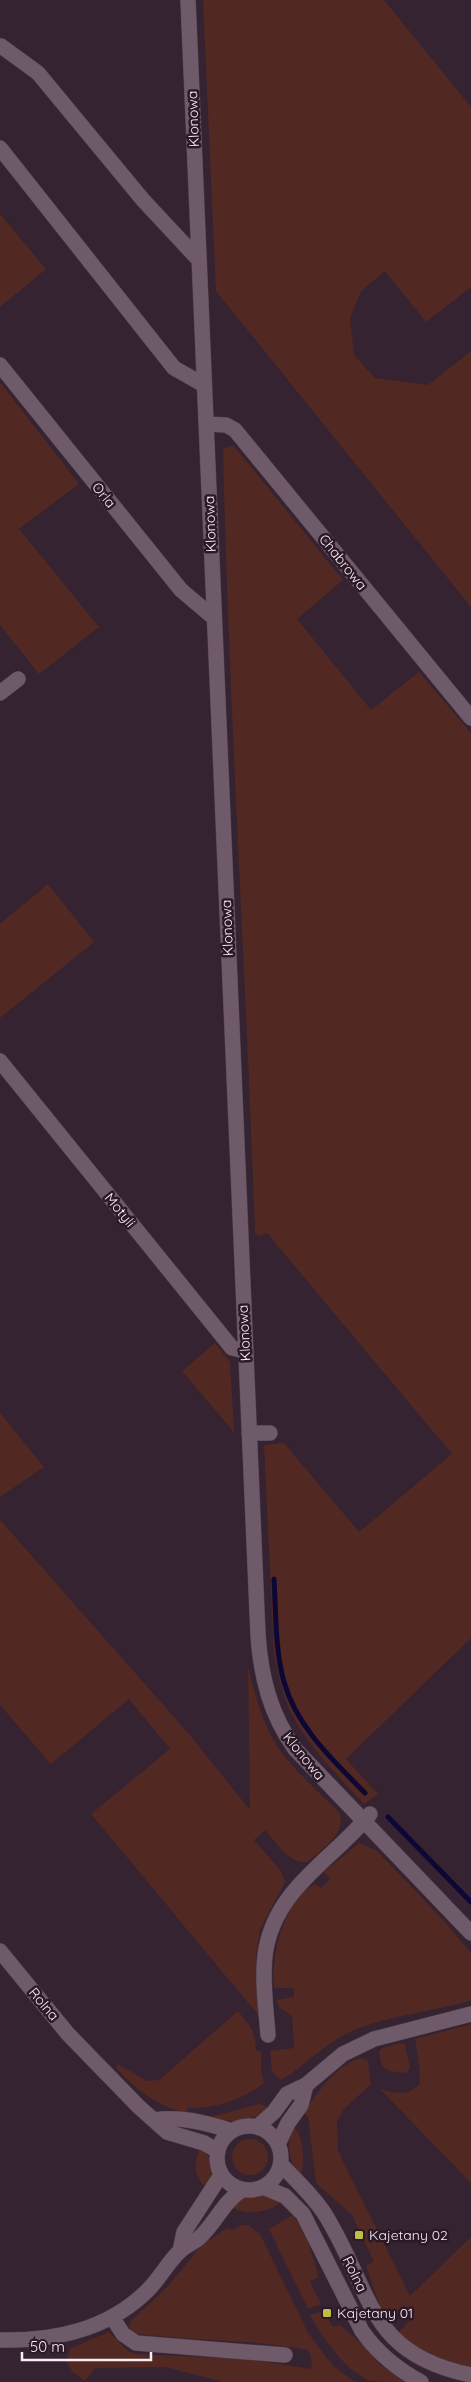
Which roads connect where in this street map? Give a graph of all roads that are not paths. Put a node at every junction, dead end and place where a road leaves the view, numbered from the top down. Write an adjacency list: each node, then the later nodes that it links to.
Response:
1 (188, 0): 4 (street, Klonowa)
2 (1, 46): 4 (street)
3 (0, 148): 6 (street)
4 (198, 259): 6 (street, Klonowa)
5 (0, 365): 8 (street, Orla)
6 (204, 385): 7 (street, Klonowa)
7 (206, 424): 8 (street, Klonowa); 11 (street, Chabrowa)
8 (214, 618): 13 (street, Klonowa)
9 (18, 679): 10 (street)
10 (0, 693)
11 (471, 718)
12 (0, 1061): 13 (street, Motyli)
13 (245, 1350): 14 (street, Klonowa)
14 (249, 1433): 15 (street); 16 (street, Klonowa)
15 (270, 1433)
16 (367, 1818): 17 (street, Klonowa); 20 (street)
17 (471, 1933)
18 (0, 1951): 22 (street, Rolna)
19 (471, 2014): 21 (street)
20 (268, 2035)
21 (306, 2085): 23 (street); 25 (street)
22 (154, 2120): 24 (street); 26 (street, Rolna)
23 (257, 2128): 24 (street); 25 (street)
24 (232, 2131): 26 (street)
25 (278, 2144): 27 (street)
26 (218, 2151): 28 (street)
27 (281, 2164): 29 (street); 35 (street, Rolna)
28 (222, 2175): 30 (street); 31 (street)
29 (264, 2187): 30 (street); 36 (street, Rolna)
30 (242, 2190): 31 (street)
31 (180, 2252): 32 (street)
32 (112, 2317): 33 (street); 34 (street)
33 (0, 2340)
34 (285, 2355)
35 (471, 2375)
36 (421, 2382)

